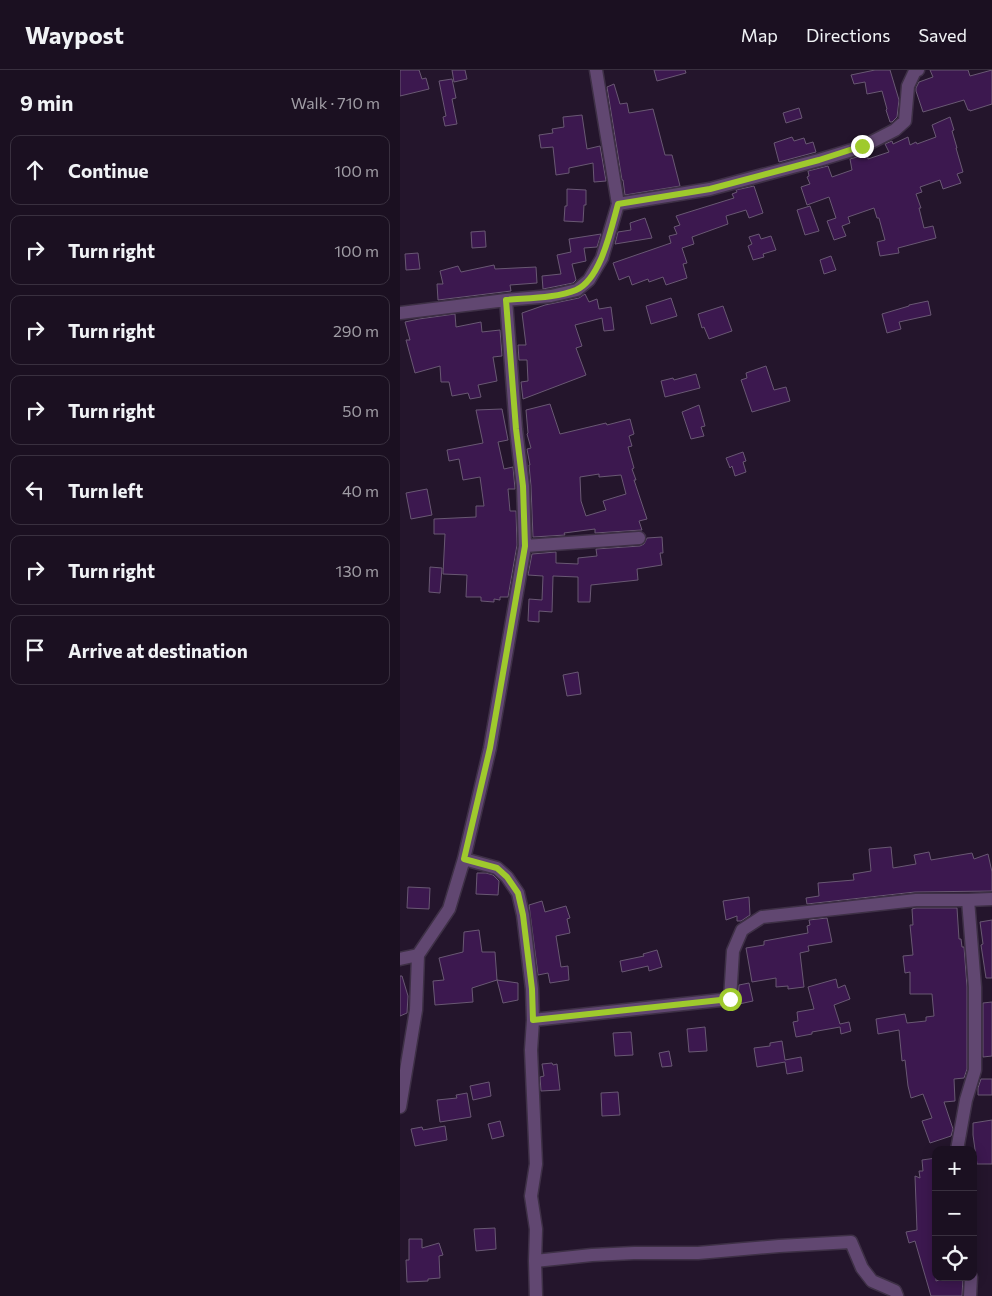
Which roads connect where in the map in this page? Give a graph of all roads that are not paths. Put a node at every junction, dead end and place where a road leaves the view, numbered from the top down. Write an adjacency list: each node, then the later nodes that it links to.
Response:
1 (596, 70): 3 (street)
2 (916, 70): 3 (street)
3 (618, 204): 4 (street)
4 (506, 300): 5 (street); 7 (street)
5 (400, 313)
6 (639, 538): 7 (street)
7 (525, 546): 8 (street)
8 (464, 859): 11 (street); 13 (street)
9 (992, 899): 10 (street)
10 (968, 900): 13 (street); 15 (street)
11 (418, 955): 12 (street); 14 (street)
12 (400, 959)
13 (533, 1020): 16 (street)
14 (400, 1107)
15 (958, 1146)
16 (535, 1261): 18 (street); 19 (street)
17 (971, 1281): 20 (street)
18 (536, 1296)
19 (897, 1296)
20 (970, 1296)

